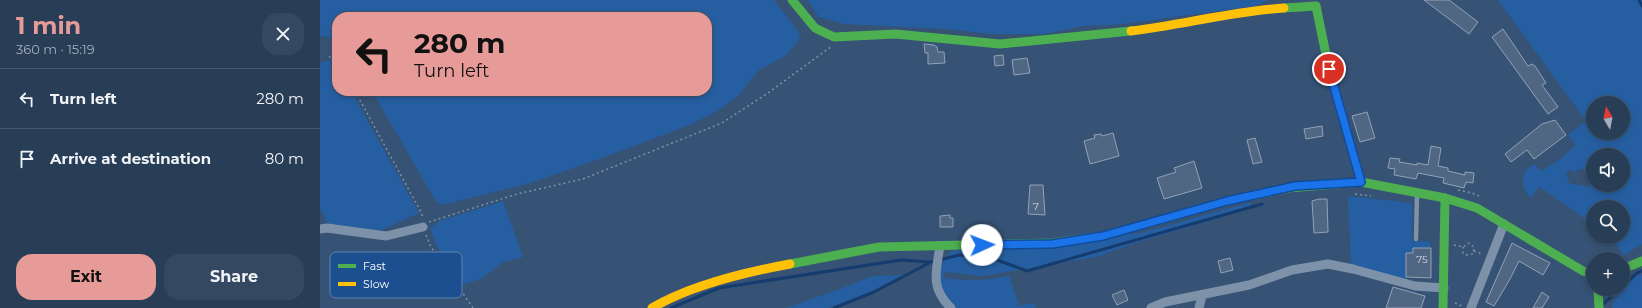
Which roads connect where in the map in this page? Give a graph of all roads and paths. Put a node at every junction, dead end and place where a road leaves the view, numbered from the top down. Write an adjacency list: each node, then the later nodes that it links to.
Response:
1 (792, 0): 2 (street)
2 (834, 37): 6 (street); 12 (path)
3 (329, 56): 4 (path)
4 (332, 59)
5 (358, 96): 12 (path)
6 (1361, 182): 8 (street); 16 (street)
7 (1354, 193): 9 (path)
8 (1417, 193): 10 (street); 14 (lane)
9 (1378, 196)
10 (1445, 198): 11 (street); 24 (street)
11 (1504, 224): 23 (street); 28 (street)
12 (423, 226): 13 (street); 19 (path)
13 (320, 229)
14 (1416, 239)
15 (1451, 244): 17 (path)
16 (940, 246): 30 (street); 31 (street)
17 (1463, 247): 18 (path); 18 (path)
18 (1474, 251): 20 (path)
19 (434, 252)
20 (1487, 256)
21 (1642, 261): 22 (street)
22 (1630, 266)
23 (1586, 272)
24 (1444, 288): 26 (street); 34 (street)
25 (462, 292): 29 (path)
26 (1202, 295): 32 (street); 33 (street)
27 (1450, 302): 28 (path)
28 (1472, 306)
29 (473, 308)
30 (652, 308)
31 (950, 308)
32 (1151, 308)
33 (1199, 308)
34 (1443, 308)

